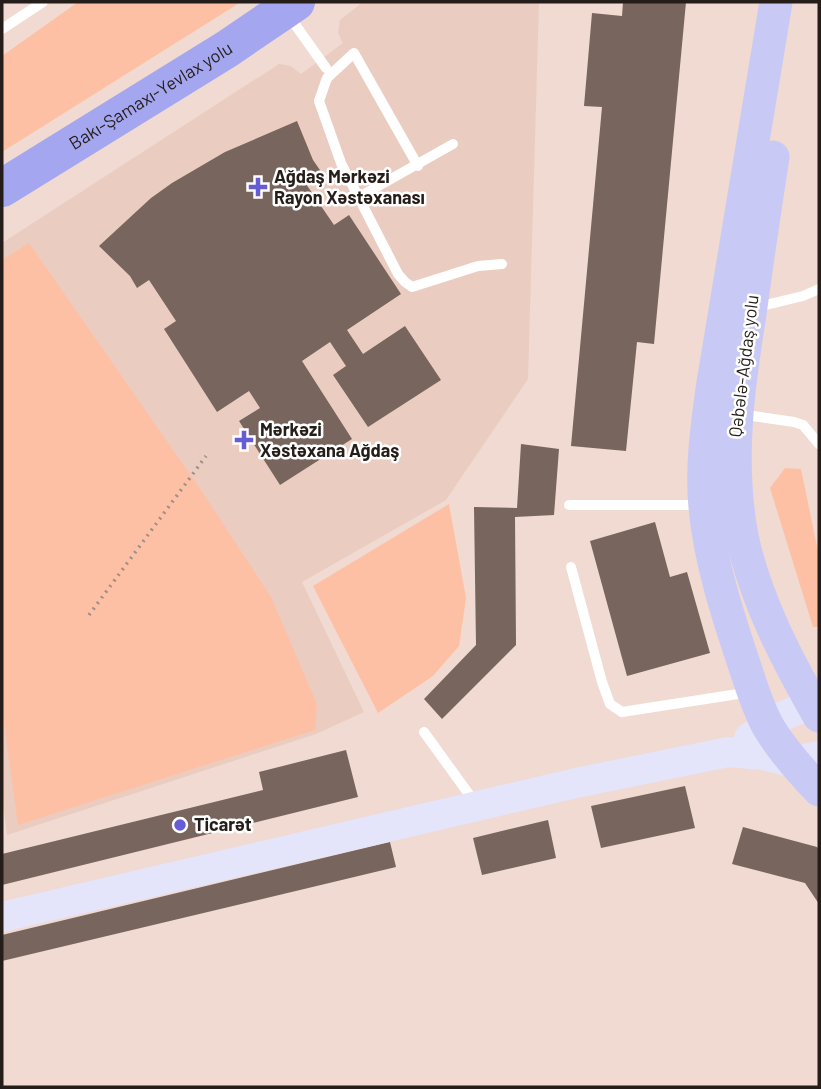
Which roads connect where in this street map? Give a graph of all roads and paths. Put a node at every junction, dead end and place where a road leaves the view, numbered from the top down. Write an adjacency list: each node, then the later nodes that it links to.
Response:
1 (43, 2): 5 (lane)
2 (776, 2): 18 (main road)
3 (796, 2): 13 (main road, Qəbələ-Ağdaş yolu)
4 (290, 6): 6 (lane); 9 (highway, Bakı-Şamaxı-Yevlax yolu)
5 (2, 29)
6 (326, 68)
7 (453, 145): 8 (lane)
8 (418, 166): 10 (lane); 10 (lane)
9 (2, 188)
10 (359, 197): 11 (lane)
11 (502, 264)
12 (819, 289): 13 (lane)
13 (750, 308): 14 (main road, Qəbələ-Ağdaş yolu)
14 (736, 413): 15 (lane); 22 (main road, Qəbələ-Ağdaş yolu)
15 (819, 444)
16 (206, 456): 20 (path)
17 (569, 505): 18 (lane)
18 (704, 505): 21 (main road)
19 (571, 567): 21 (lane)
20 (89, 615)
21 (753, 691): 23 (main road)
22 (818, 711): 23 (main road)
23 (767, 725): 25 (main road); 26 (main road)
24 (424, 732): 28 (lane)
25 (729, 752): 26 (main road); 28 (main road)
26 (805, 759): 27 (main road)
27 (819, 790)
28 (478, 806): 29 (main road)
29 (2, 917)

